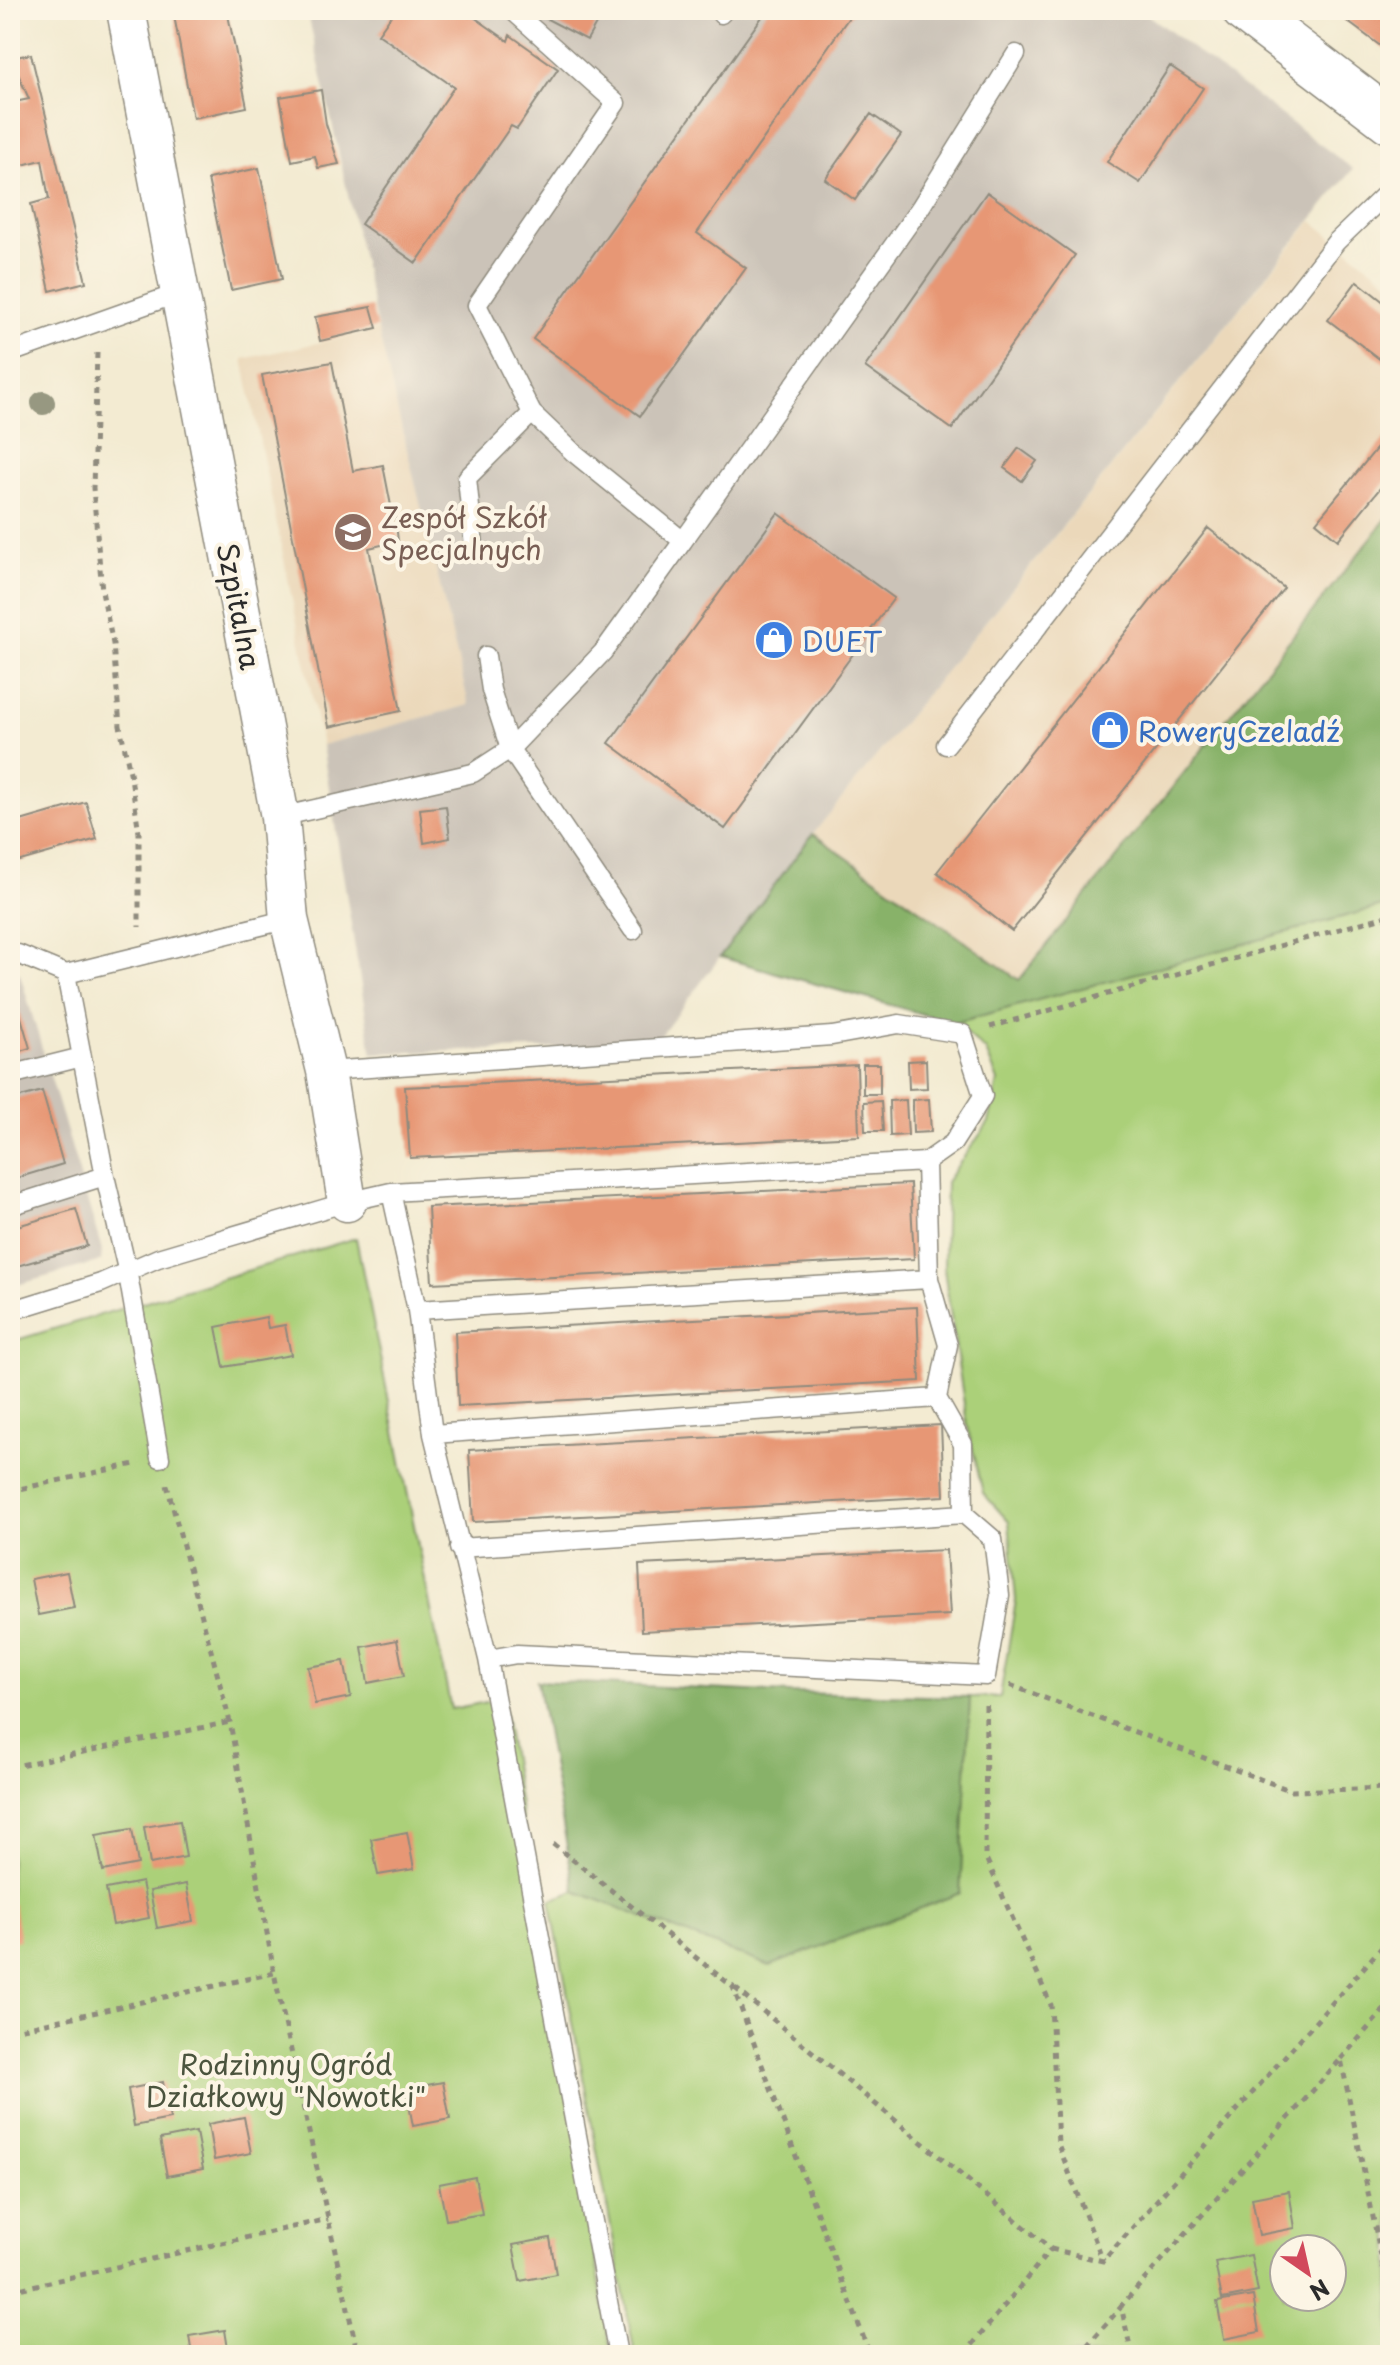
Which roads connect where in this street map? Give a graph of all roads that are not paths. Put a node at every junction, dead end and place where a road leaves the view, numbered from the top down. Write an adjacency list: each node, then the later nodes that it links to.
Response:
1 (126, 10): 7 (street, Szpitalna)
2 (512, 10): 9 (lane)
3 (1244, 10): 5 (street)
4 (1016, 54): 10 (lane)
5 (1390, 121)
6 (1390, 190): 13 (lane)
7 (179, 293): 8 (lane); 15 (street, Szpitalna)
8 (10, 353)
9 (532, 413): 10 (lane); 11 (lane)
10 (683, 541): 14 (lane)
11 (474, 546)
12 (486, 656): 14 (lane)
13 (946, 745)
14 (510, 749): 15 (lane); 17 (lane)
15 (280, 817): 16 (street, Szpitalna)
16 (289, 919): 19 (lane); 21 (street, Szpitalna)
17 (633, 930)
18 (10, 955): 19 (lane)
19 (66, 974): 20 (lane)
20 (82, 1057): 22 (lane); 24 (lane)
21 (326, 1071): 23 (lane); 26 (street, Szpitalna)
22 (10, 1075)
23 (926, 1162): 25 (lane); 29 (lane)
24 (105, 1176): 27 (lane); 28 (lane)
25 (391, 1192): 26 (lane); 30 (lane)
26 (347, 1202): 28 (lane)
27 (10, 1206)
28 (127, 1269): 31 (lane); 34 (lane)
29 (929, 1279): 30 (lane); 32 (lane)
30 (417, 1310): 33 (lane)
31 (10, 1311)
32 (937, 1398): 33 (lane); 35 (lane)
33 (433, 1434): 36 (lane)
34 (160, 1458)
35 (964, 1514): 36 (lane); 37 (lane)
36 (459, 1548): 37 (lane)
37 (488, 1659): 38 (lane)
38 (618, 2355)

